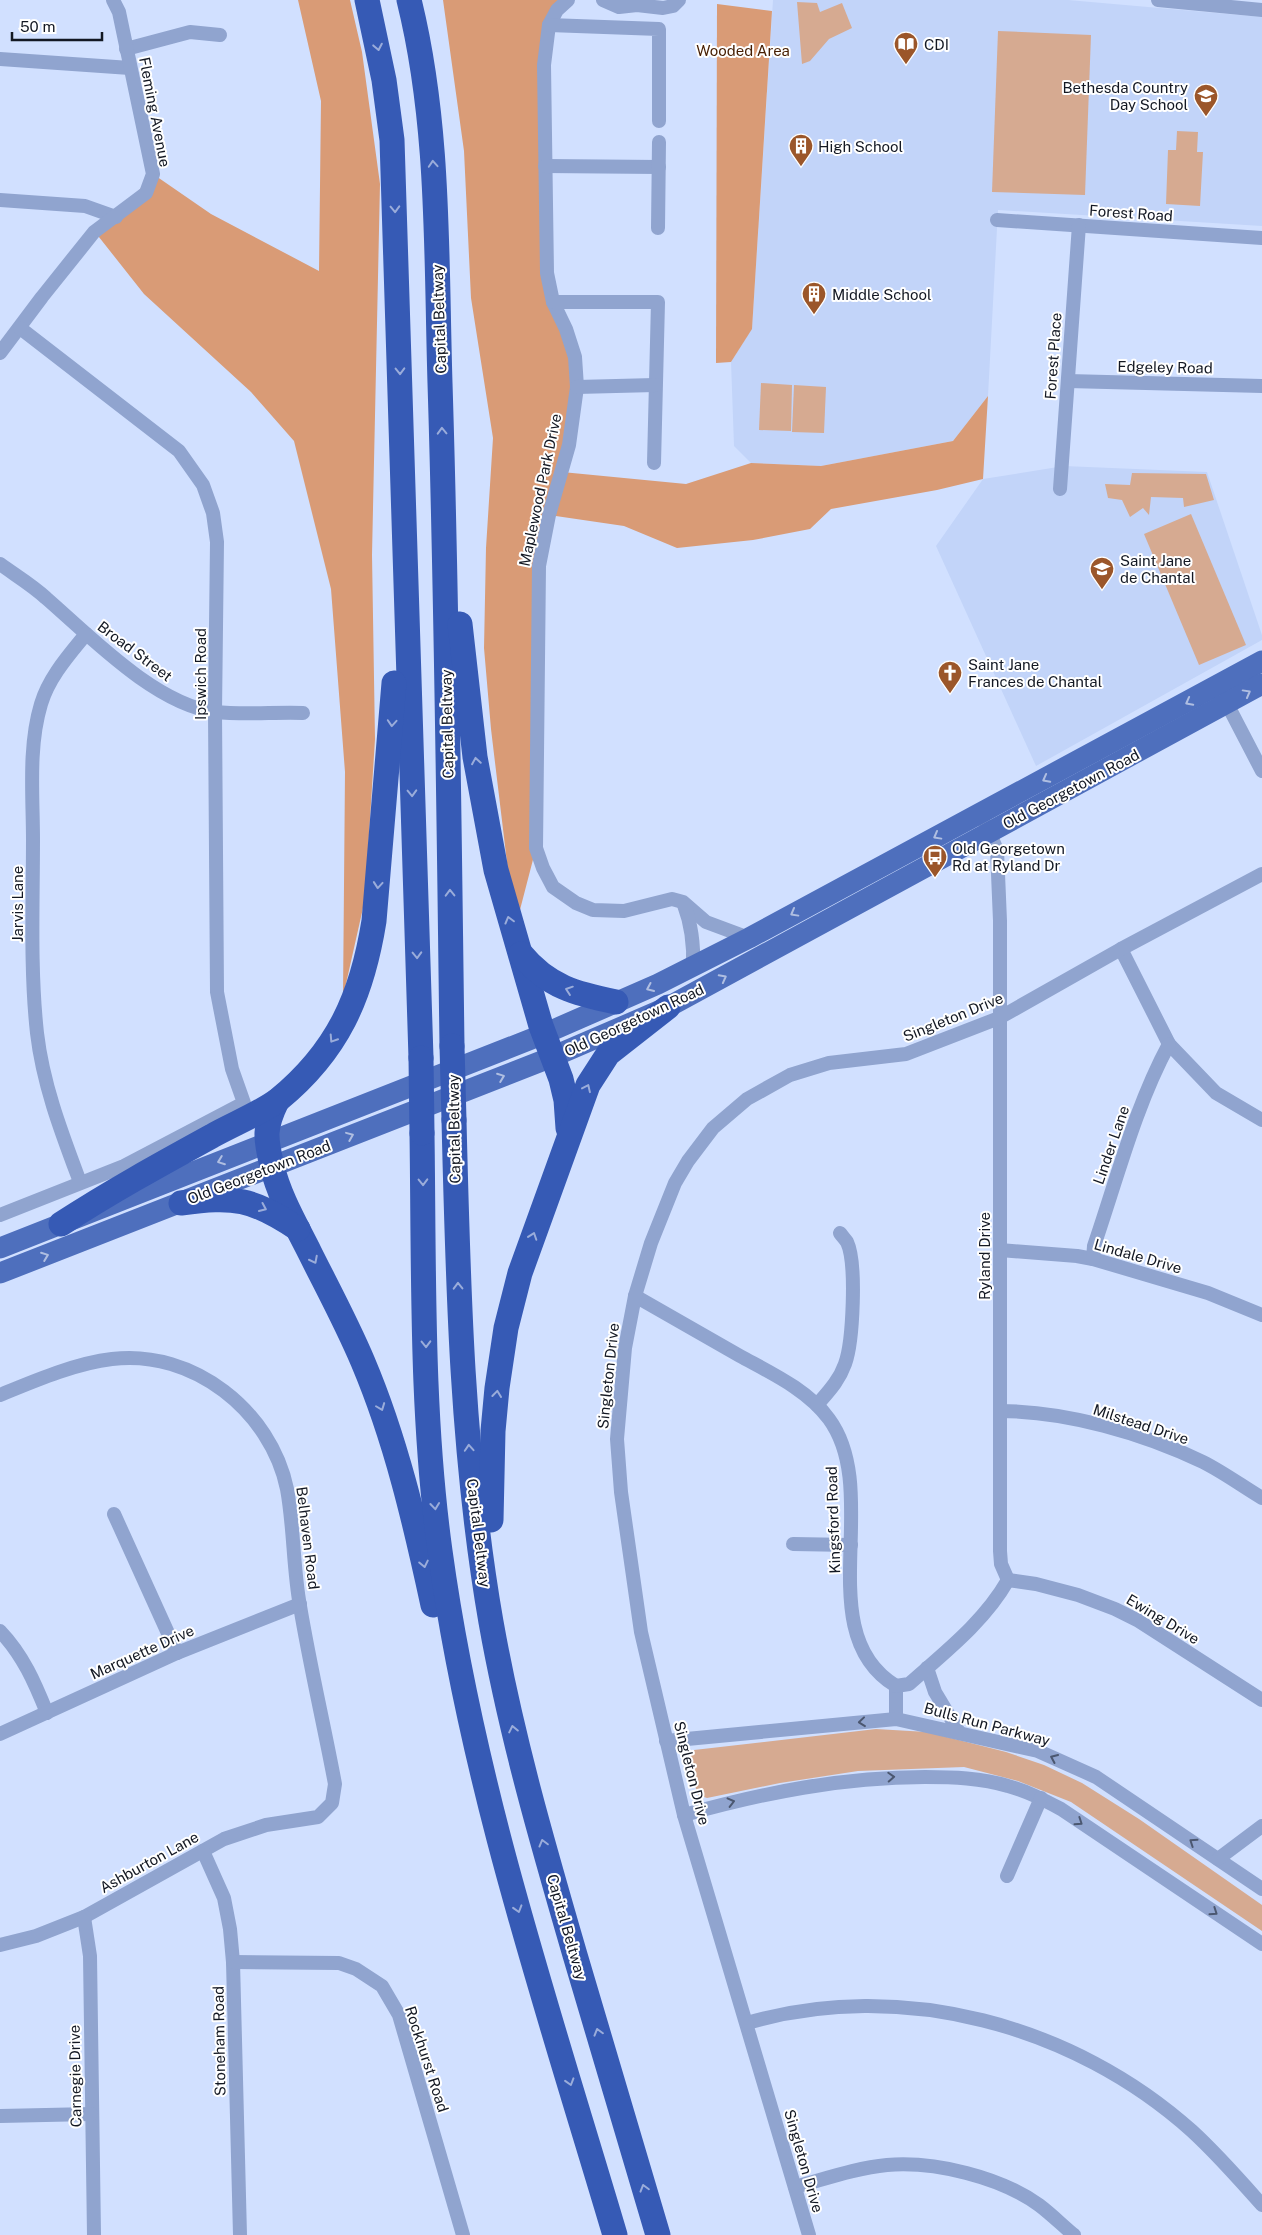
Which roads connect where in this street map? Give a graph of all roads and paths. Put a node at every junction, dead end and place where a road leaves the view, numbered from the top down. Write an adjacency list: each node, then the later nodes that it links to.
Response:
1 (113, 0): 11 (street, Fleming Avenue)
2 (367, 0): 33 (highway, one-way to 33)
3 (409, 0): 32 (highway, Capital Beltway, one-way to 3)
4 (568, 0): 9 (street, Maplewood Park Drive)
5 (603, 0): 6 (street)
6 (679, 0)
7 (1158, 0): 8 (street)
8 (1262, 10)
9 (550, 25): 14 (street); 16 (street, Maplewood Park Drive)
10 (220, 35): 11 (street)
11 (126, 49): 13 (street, Fleming Avenue)
12 (0, 59): 13 (street)
13 (130, 68): 19 (street, Fleming Avenue)
14 (659, 121)
15 (659, 142): 17 (street)
16 (545, 166): 17 (street); 24 (street, Maplewood Park Drive)
17 (659, 167): 22 (street)
18 (0, 200): 19 (street)
19 (116, 217): 25 (street, Fleming Avenue)
20 (997, 220): 21 (street, Forest Road)
21 (1079, 225): 23 (street, Forest Road); 27 (street, Forest Place)
22 (658, 228)
23 (1262, 238)
24 (553, 302): 28 (street); 30 (street, Maplewood Park Drive)
25 (20, 328): 26 (street, Fleming Avenue); 40 (street, Ipswich Road)
26 (0, 353)
27 (1068, 381): 29 (street, Edgeley Road); 34 (street, Forest Place)
28 (656, 385): 30 (street); 31 (street)
29 (1262, 386)
30 (577, 388): 45 (street, Maplewood Park Drive)
31 (654, 463)
32 (444, 480): 47 (highway, one-way to 32); 85 (highway, Capital Beltway, one-way to 32, bridge)
33 (403, 482): 56 (highway, one-way to 56); 98 (highway, one-way to 98, bridge)
34 (1060, 489)
35 (0, 564): 36 (street, Broad Street)
36 (86, 634): 40 (street, Broad Street); 60 (street, Jarvis Lane)
37 (1262, 661): 39 (main road, Old Georgetown Road)
38 (1262, 684): 39 (main road, Old Georgetown Road, one-way to 38)
39 (1223, 695): 42 (street); 43 (main road, Old Georgetown Road)
40 (215, 712): 41 (street, Broad Street); 60 (street, Ipswich Road)
41 (303, 713)
42 (1262, 771)
43 (985, 824): 46 (main road, Old Georgetown Road, one-way to 46); 51 (main road, Old Georgetown Road, one-way to 43); 52 (street, Ryland Drive)
44 (1262, 874): 48 (street, Singleton Drive)
45 (683, 902): 46 (street); 49 (street)
46 (748, 938): 49 (main road, Old Georgetown Road)
47 (517, 950): 50 (highway, one-way to 47); 53 (highway)
48 (1121, 950): 52 (street, Singleton Drive); 54 (street)
49 (692, 967): 50 (main road, Old Georgetown Road, one-way to 50)
50 (616, 1002): 53 (main road, Old Georgetown Road)
51 (668, 1007): 55 (main road, Old Georgetown Road); 58 (highway, one-way to 51)
52 (999, 1018): 67 (street, Ryland Drive); 70 (street, Singleton Drive)
53 (544, 1034): 55 (highway); 59 (main road, Old Georgetown Road)
54 (1169, 1044): 57 (street); 68 (street, Linder Lane)
55 (552, 1057): 58 (highway); 59 (main road, Old Georgetown Road, one-way to 55)
56 (277, 1100): 59 (highway); 63 (highway)
57 (1262, 1120)
58 (569, 1133): 85 (highway, one-way to 58)
59 (269, 1156): 61 (main road, Old Georgetown Road); 63 (main road, Old Georgetown Road, one-way to 63); 64 (highway)
60 (80, 1182): 62 (street)
61 (181, 1203): 64 (highway, one-way to 64); 69 (main road, Old Georgetown Road, one-way to 61)
62 (0, 1215)
63 (61, 1224): 66 (main road, Old Georgetown Road)
64 (298, 1229): 98 (highway, one-way to 98)
65 (840, 1233): 73 (street)
66 (0, 1248)
67 (1000, 1250): 68 (street, Lindale Drive); 74 (street, Ryland Drive)
68 (1093, 1259): 71 (street, Lindale Drive)
69 (0, 1273)
70 (635, 1296): 73 (street, Kingsford Road); 91 (street, Singleton Drive)
71 (1262, 1315)
72 (0, 1395): 80 (street, Belhaven Road)
73 (817, 1405): 78 (street, Kingsford Road)
74 (1000, 1411): 75 (street, Milstead Drive); 79 (street, Ryland Drive)
75 (1262, 1498)
76 (114, 1514): 82 (street)
77 (793, 1544): 78 (street)
78 (851, 1545): 84 (street, Kingsford Road)
79 (1008, 1580): 83 (street); 86 (street, Ewing Drive)
80 (300, 1604): 82 (street, Marquette Drive); 94 (street, Belhaven Road)
81 (0, 1631): 87 (street)
82 (177, 1653): 87 (street, Marquette Drive)
83 (927, 1668): 84 (street); 89 (street)
84 (896, 1686): 88 (street)
85 (504, 1687): 114 (highway, Capital Beltway, one-way to 85)
86 (1262, 1700)
87 (47, 1713): 90 (street, Marquette Drive)
88 (896, 1719): 89 (street, Bulls Run Parkway); 91 (street, Bulls Run Parkway, one-way to 91)
89 (959, 1732): 97 (street, Bulls Run Parkway, one-way to 89)
90 (0, 1734)
91 (666, 1741): 93 (street, Singleton Drive)
92 (1041, 1798): 93 (street, one-way to 92); 99 (street); 102 (street, one-way to 102)
93 (684, 1815): 105 (street, Singleton Drive)
94 (318, 1817): 96 (street, Ashburton Lane)
95 (1262, 1826): 97 (street)
96 (203, 1851): 101 (street, Ashburton Lane); 104 (street, Stoneham Road)
97 (1218, 1859): 100 (street, Bulls Run Parkway)
98 (504, 1863): 113 (highway, one-way to 113)
99 (1007, 1876)
100 (1262, 1890)
101 (84, 1917): 103 (street, Ashburton Lane); 106 (street, Carnegie Drive)
102 (1262, 1944)
103 (0, 1945)
104 (233, 1962): 111 (street, Stoneham Road); 112 (street, Rockhurst Road)
105 (747, 2023): 108 (street, Singleton Drive); 109 (street)
106 (91, 2114): 107 (street); 110 (street, Carnegie Drive)
107 (0, 2116)
108 (794, 2187): 115 (street, Singleton Drive); 116 (street)
109 (1261, 2203)
110 (94, 2235)
111 (240, 2235)
112 (464, 2235)
113 (615, 2235)
114 (658, 2235)
115 (809, 2235)
116 (1074, 2235)

